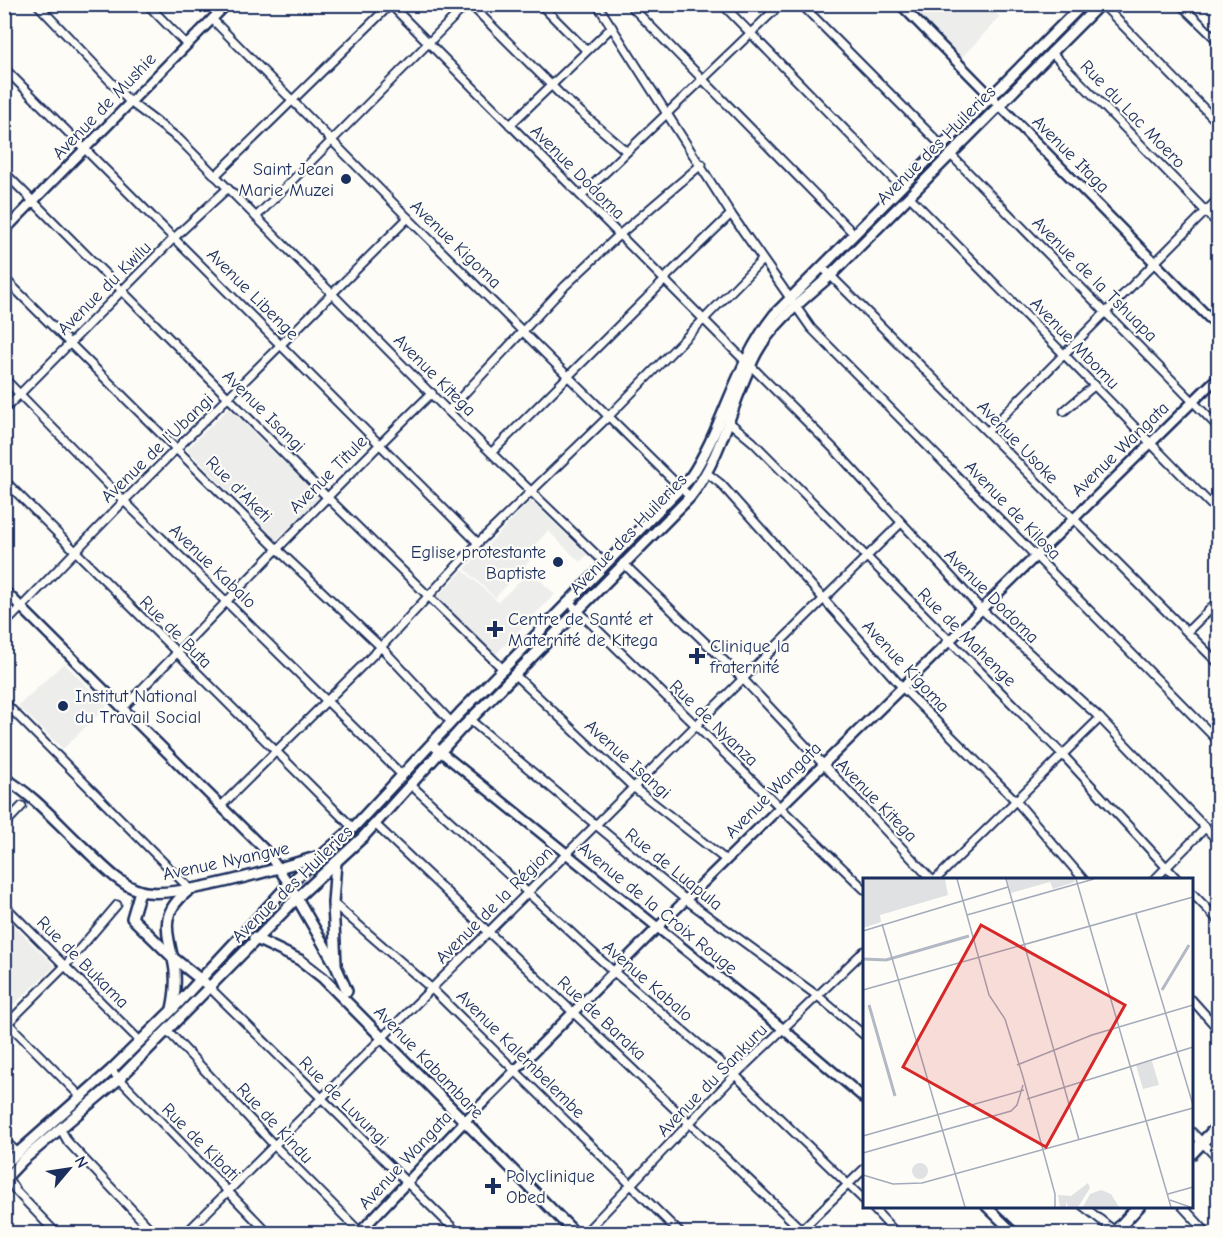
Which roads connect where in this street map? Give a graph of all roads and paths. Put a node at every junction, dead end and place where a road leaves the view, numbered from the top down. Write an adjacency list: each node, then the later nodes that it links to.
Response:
1 (37, 4): 28 (street, Avenue Kitega)
2 (147, 4): 21 (street)
3 (226, 4): 16 (street, Avenue de Mushie)
4 (469, 4): 20 (street); 26 (street)
5 (540, 4): 22 (street)
6 (597, 4): 17 (street, Avenue de Kilosa)
7 (629, 4): 25 (street)
8 (722, 4): 18 (street)
9 (781, 4): 18 (street)
10 (801, 4): 35 (street)
11 (900, 4): 27 (street, Avenue Itaga)
12 (1083, 4): 27 (main road, Avenue des Huileries)
13 (1101, 4): 23 (main road, Avenue des Huileries); 32 (street)
14 (1180, 4): 19 (street)
15 (391, 5): 20 (street, Avenue Dodoma); 29 (street)
16 (212, 20): 21 (street, Avenue de Mushie); 29 (street, Avenue Kigoma)
17 (612, 27): 22 (street); 31 (street, Avenue de Kilosa)
18 (752, 34): 25 (street); 42 (street)
19 (1218, 41)
20 (429, 43): 33 (street, Avenue Dodoma); 34 (street)
21 (187, 45): 28 (street, Avenue de Mushie)
22 (586, 50): 26 (street)
23 (1051, 52): 30 (main road, Avenue des Huileries); 48 (street, Rue du Lac Moero)
24 (4, 68): 36 (street, Avenue Libenge)
25 (702, 82): 31 (street); 54 (street)
26 (551, 84): 33 (street); 37 (street)
27 (991, 97): 30 (street, Avenue Itaga); 35 (main road, Avenue des Huileries)
28 (130, 102): 36 (street, Avenue de Mushie); 41 (street, Avenue Kitega)
29 (292, 102): 34 (street, Avenue Kigoma); 41 (street)
30 (999, 105): 38 (main road, Avenue des Huileries); 58 (street, Avenue Itaga)
31 (669, 113): 37 (street); 39 (street, Avenue de Kilosa)
32 (1218, 123)
33 (510, 125): 44 (street, Avenue Dodoma)
34 (332, 142): 50 (street); 51 (street, Avenue Kigoma)
35 (942, 146): 42 (main road, Avenue des Huileries)
36 (86, 148): 47 (street, Avenue de Mushie); 56 (street, Avenue Libenge)
37 (626, 152): 44 (street)
38 (950, 154): 45 (main road, Avenue des Huileries); 67 (street, Avenue de la Tshuapa)
39 (702, 164): 49 (street, Avenue de Kilosa); 55 (street)
40 (4, 172): 47 (street, Avenue Isangi)
41 (215, 176): 43 (street, Avenue Kitega)
42 (901, 187): 54 (main road, Avenue des Huileries)
43 (227, 189): 50 (street, Avenue Kitega); 56 (street, Avenue du Kwilu)
44 (582, 195): 55 (street, Avenue Dodoma)
45 (909, 196): 60 (main road, Avenue des Huileries); 73 (street, Avenue Mbomu)
46 (1218, 199): 48 (street)
47 (34, 201): 53 (street, Avenue de Mushie); 63 (street, Avenue Isangi)
48 (1206, 211): 52 (street, Rue du Lac Moero); 58 (street)
49 (731, 214): 57 (street, Avenue de Kilosa); 62 (street)
50 (256, 217): 64 (street, Avenue Kitega)
51 (408, 218): 64 (street, Avenue de l'Ubangi); 70 (street, Avenue Kigoma)
52 (1218, 224)
53 (4, 231)
54 (854, 234): 59 (main road, Avenue des Huileries)
55 (620, 235): 62 (street, Avenue Dodoma); 70 (street)
56 (175, 237): 63 (street, Avenue du Kwilu); 72 (street, Avenue Libenge)
57 (762, 260): 65 (street, Avenue de Kilosa); 68 (street)
58 (1155, 262): 67 (street); 69 (street, Avenue Itaga)
59 (822, 267): 60 (street, Avenue Usoke); 65 (main road, Avenue des Huileries)
60 (830, 276): 66 (main road, Avenue des Huileries); 89 (street, Avenue Usoke)
61 (4, 278): 71 (street, Rue d'Aketi)
62 (666, 279): 68 (street, Avenue Dodoma); 75 (street)
63 (122, 291): 71 (street, Avenue du Kwilu); 81 (street, Avenue Isangi)
64 (333, 294): 72 (street, Avenue de l'Ubangi); 79 (street, Avenue Kitega)
65 (789, 298): 66 (street, Avenue de Kilosa); 74 (main road, Avenue des Huileries)
66 (795, 307): 74 (main road, Avenue des Huileries); 107 (street, Avenue de Kilosa)
67 (1106, 311): 73 (street); 82 (street, Avenue de la Tshuapa)
68 (704, 318): 74 (street, Avenue Dodoma); 86 (street)
69 (1218, 327)
70 (523, 330): 75 (street, Avenue Kigoma); 84 (street)
71 (72, 342): 80 (street, Avenue du Kwilu); 92 (street, Rue d'Aketi)
72 (283, 345): 81 (street, Avenue de l'Ubangi); 91 (street, Avenue Libenge)
73 (1064, 352): 78 (street, Avenue Mbomu); 89 (street)
74 (748, 364): 87 (main road, Avenue des Huileries); 96 (main road, Avenue des Huileries); 103 (street, Avenue Dodoma)
75 (567, 376): 86 (street, Avenue Kigoma); 93 (street)
76 (1218, 377): 82 (street, Avenue Wangata)
77 (4, 378): 80 (street, Avenue Kabalo)
78 (1095, 385): 85 (street); 90 (street, Avenue Mbomu)
79 (432, 393): 84 (street, Avenue Kitega); 91 (street, Avenue Titule)
80 (21, 394): 83 (street, Avenue du Kwilu); 100 (street, Avenue Kabalo)
81 (230, 398): 92 (street, Avenue de l'Ubangi); 99 (street, Avenue Isangi)
82 (1193, 401): 88 (street, Avenue de la Tshuapa); 90 (street, Avenue Wangata)
83 (4, 410)
84 (448, 411): 93 (street, Avenue Kitega)
85 (1064, 411)
86 (609, 417): 96 (street, Avenue Kigoma); 97 (street)
87 (729, 422): 94 (main road, Avenue des Huileries); 108 (street, Rue de Mahenge)
88 (1218, 427)
89 (988, 431): 102 (street, Avenue Usoke)
90 (1151, 443): 101 (street, Avenue Mbomu); 102 (street, Avenue Wangata)
91 (379, 444): 99 (street, Avenue Titule); 104 (street, Avenue Libenge)
92 (178, 450): 100 (street, Avenue de l'Ubangi); 105 (street, Rue d'Aketi)
93 (492, 452): 97 (street, Avenue Kitega)
94 (707, 473): 98 (main road, Avenue des Huileries); 113 (street, Avenue Kigoma)
95 (4, 480): 106 (street, Rue de Buta)
96 (681, 488): 98 (street, Avenue Kigoma); 110 (main road, Avenue des Huileries)
97 (532, 491): 104 (street); 110 (street, Avenue Kitega)
98 (690, 496): 109 (main road, Avenue des Huileries)
99 (327, 497): 105 (street, Avenue Titule); 112 (street, Avenue Isangi)
100 (124, 501): 106 (street, Avenue de l'Ubangi); 114 (street, Avenue Kabalo)
101 (1218, 512)
102 (1072, 519): 107 (street, Avenue Wangata); 121 (street, Avenue Usoke)
103 (901, 523): 108 (street, Avenue de la Région); 118 (street, Avenue Dodoma)
104 (478, 543): 112 (street)
105 (276, 548): 114 (street, Avenue Titule); 123 (street, Rue d'Aketi)
106 (75, 551): 117 (street, Avenue de l'Ubangi); 124 (street, Rue de Buta)
107 (1034, 555): 118 (street, Avenue Wangata); 137 (street, Avenue de Kilosa)
108 (867, 556): 113 (street, Avenue de la Région); 122 (street, Rue de Mahenge)
109 (623, 563): 119 (main road, Avenue des Huileries); 128 (street, Avenue Kitega)
110 (606, 564): 115 (main road, Avenue des Huileries)
111 (4, 590): 117 (street)
112 (426, 596): 123 (street); 126 (street, Avenue Isangi)
113 (825, 598): 128 (street, Avenue de la Région); 129 (street, Avenue Kigoma)
114 (229, 602): 124 (street, Avenue Titule); 131 (street, Avenue Kabalo)
115 (569, 602): 119 (street, Rue de Nyanza); 126 (main road, Avenue des Huileries)
116 (1218, 602): 121 (street)
117 (22, 607): 120 (street, Avenue de l'Ubangi); 132 (street)
118 (980, 609): 122 (street, Avenue Wangata); 133 (street, Avenue Dodoma)
119 (577, 610): 127 (main road, Avenue des Huileries); 136 (street, Rue de Nyanza)
120 (4, 625)
121 (1188, 632): 125 (street, Avenue Usoke)
122 (949, 641): 129 (street, Avenue Wangata); 141 (street, Rue de Mahenge)
123 (381, 647): 131 (street); 135 (street, Rue d'Aketi)
124 (177, 654): 132 (street, Avenue Titule); 139 (street, Rue de Buta)
125 (1218, 663)
126 (504, 670): 135 (main road, Avenue des Huileries)
127 (514, 675): 134 (main road, Avenue des Huileries); 146 (street, Avenue Isangi)
128 (743, 679): 136 (street, Avenue de la Région); 142 (street, Avenue Kitega)
129 (902, 687): 142 (street, Avenue Wangata); 147 (street, Avenue Kigoma)
130 (4, 702): 170 (street)
131 (327, 702): 139 (street); 143 (street, Avenue Kabalo)
132 (123, 708): 149 (street)
133 (1100, 718): 141 (street); 154 (street, Avenue Dodoma)
134 (470, 720): 140 (main road, Avenue des Huileries); 151 (street, Rue de Luapula)
135 (451, 722): 138 (main road, Avenue des Huileries)
136 (694, 725): 146 (street, Avenue de la Région); 150 (street, Rue de Nyanza)
137 (1218, 741)
138 (431, 744): 140 (street, Avenue de la Croix Rouge); 143 (main road, Avenue des Huileries)
139 (277, 752): 149 (street); 155 (street, Rue de Buta)
140 (440, 752): 145 (main road, Avenue des Huileries); 157 (street, Avenue de la Croix Rouge)
141 (1062, 755): 147 (street); 162 (street, Rue de Mahenge)
142 (822, 765): 150 (street, Avenue Wangata); 163 (street, Avenue Kitega)
143 (402, 775): 155 (main road, Avenue des Huileries)
144 (4, 778): 171 (main road, Avenue Nyangwe)
145 (411, 785): 153 (main road, Avenue des Huileries); 172 (street, Avenue Kabalo)
146 (633, 787): 151 (street, Avenue de la Région); 159 (street, Avenue Isangi)
147 (1016, 801): 164 (street); 165 (street, Avenue Kigoma)
148 (22, 806): 152 (street)
149 (221, 806): 161 (street)
150 (779, 807): 159 (street, Avenue Wangata); 169 (street, Rue de Nyanza)
151 (595, 824): 157 (street, Avenue de la Région); 175 (street, Rue de Luapula)
152 (4, 825)
153 (376, 825): 160 (main road, Avenue des Huileries); 181 (street, Rue de Baraka)
154 (1206, 827): 156 (street, Avenue Dodoma); 162 (street)
155 (353, 828): 158 (main road, Avenue des Huileries)
156 (1218, 841)
157 (566, 855): 172 (street, Avenue de la Région); 180 (street, Avenue de la Croix Rouge)
158 (319, 857): 161 (main road, Avenue Nyangwe); 168 (main road, Avenue des Huileries)
159 (726, 860): 175 (street, Avenue Wangata)
160 (336, 862): 174 (main road, Avenue des Huileries); 176 (main road)
161 (277, 867): 168 (street); 170 (main road, Avenue Nyangwe)
162 (1166, 867): 166 (street); 167 (street, Rue de Mahenge)
163 (932, 878)
164 (934, 878)
165 (1083, 878)
166 (1155, 878)
167 (1177, 878)
168 (289, 884): 174 (main road); 182 (main road, Avenue des Huileries)
169 (863, 888)
170 (190, 889): 171 (main road, Avenue Nyangwe); 185 (main road)
171 (140, 891): 185 (main road, Avenue Nyangwe)
172 (528, 893): 181 (street, Avenue de la Région); 188 (street, Avenue Kabalo)
173 (1193, 895): 179 (street)
174 (297, 898): 183 (main road, Avenue des Huileries); 187 (main road)
175 (686, 900): 180 (street, Avenue Wangata); 193 (street, Rue de Luapula)
176 (333, 903): 187 (main road); 191 (street, Avenue Kalembelembe)
177 (4, 905): 186 (street, Rue de Bukama)
178 (117, 905): 186 (street)
179 (1218, 920)
180 (656, 929): 188 (street, Avenue Wangata); 199 (street, Avenue de la Croix Rouge)
181 (490, 932): 191 (street, Avenue de la Région); 196 (street, Rue de Baraka)
182 (243, 933): 183 (main road, Avenue Kabambare); 189 (main road, Avenue des Huileries)
183 (257, 939): 190 (main road, Avenue des Huileries); 197 (main road, Avenue Kabambare)
184 (863, 952): 193 (street, Avenue du Sankuru)
185 (171, 956): 189 (main road, Avenue Nyangwe); 195 (main road)
186 (65, 966): 198 (street); 204 (street, Rue de Bukama)
187 (336, 966): 192 (main road)
188 (614, 972): 196 (street, Avenue Wangata); 207 (street, Avenue Kabalo)
189 (202, 979): 190 (main road, Avenue Nyangwe); 195 (main road, Avenue des Huileries)
190 (210, 988): 201 (main road, Avenue des Huileries); 211 (street, Rue de Luvungi)
191 (431, 988): 203 (street, Avenue de la Région); 206 (street, Avenue Kalembelembe)
192 (347, 991): 197 (street)
193 (819, 997): 199 (street, Avenue du Sankuru); 202 (street, Rue de Luapula)
194 (1193, 1002): 200 (street)
195 (172, 1010): 204 (main road, Avenue des Huileries)
196 (574, 1012): 206 (street, Avenue Wangata); 213 (street, Rue de Baraka)
197 (357, 1013): 203 (main road, Avenue Kabambare)
198 (6, 1023): 210 (street)
199 (783, 1029): 207 (street, Avenue du Sankuru); 209 (street, Avenue de la Croix Rouge)
200 (1218, 1029)
201 (168, 1031): 208 (main road, Avenue des Huileries); 219 (street, Rue de Kindu)
202 (863, 1034)
203 (381, 1038): 211 (street, Avenue de la Région); 212 (main road, Avenue Kabambare)
204 (140, 1041): 205 (main road, Avenue des Huileries)
205 (111, 1070): 208 (street, Rue de Kibati); 210 (main road, Avenue des Huileries)
206 (513, 1071): 212 (street, Avenue Wangata); 228 (street, Avenue Kalembelembe)
207 (735, 1076): 213 (street, Avenue du Sankuru); 227 (street, Avenue Kabalo)
208 (119, 1079): 215 (main road, Avenue des Huileries); 229 (street, Rue de Kibati)
209 (863, 1097)
210 (82, 1098): 221 (main road, Avenue des Huileries)
211 (320, 1099): 219 (street, Avenue de la Région); 226 (street, Rue de Luvungi)
212 (464, 1122): 226 (street, Avenue Wangata); 243 (main road, Avenue Kabambare)
213 (691, 1123): 228 (street, Avenue du Sankuru); 236 (street, Rue de Baraka)
214 (1218, 1126): 218 (main road)
215 (60, 1128): 225 (main road, Avenue des Huileries); 238 (street)
216 (1193, 1134): 218 (street)
217 (4, 1140): 221 (street)
218 (1202, 1143): 220 (main road); 222 (street)
219 (275, 1146): 229 (street, Avenue de la Région); 241 (street, Rue de Kindu)
220 (1193, 1151)
221 (18, 1153): 223 (main road, Avenue des Huileries)
222 (1218, 1159)
223 (4, 1166)
224 (863, 1169): 227 (street)
225 (6, 1179): 237 (street)
226 (406, 1183): 241 (street, Avenue Wangata); 242 (street, Rue de Luvungi)
227 (849, 1184): 230 (street, Avenue Kabalo); 236 (street)
228 (632, 1185): 244 (street, Avenue du Sankuru); 245 (street, Avenue Kalembelembe)
229 (229, 1191): 239 (street, Avenue de la Région); 240 (street, Rue de Kibati)
230 (863, 1199)
231 (873, 1208): 246 (street)
232 (988, 1208): 247 (street)
233 (1085, 1208): 248 (street)
234 (1137, 1208): 248 (main road)
235 (1184, 1208): 249 (street)
236 (801, 1232)
237 (57, 1233)
238 (155, 1233)
239 (185, 1233)
240 (269, 1233)
241 (360, 1233)
242 (459, 1233)
243 (576, 1233)
244 (584, 1233)
245 (681, 1233)
246 (897, 1233)
247 (1015, 1233)
248 (1115, 1233)
249 (1208, 1233)

